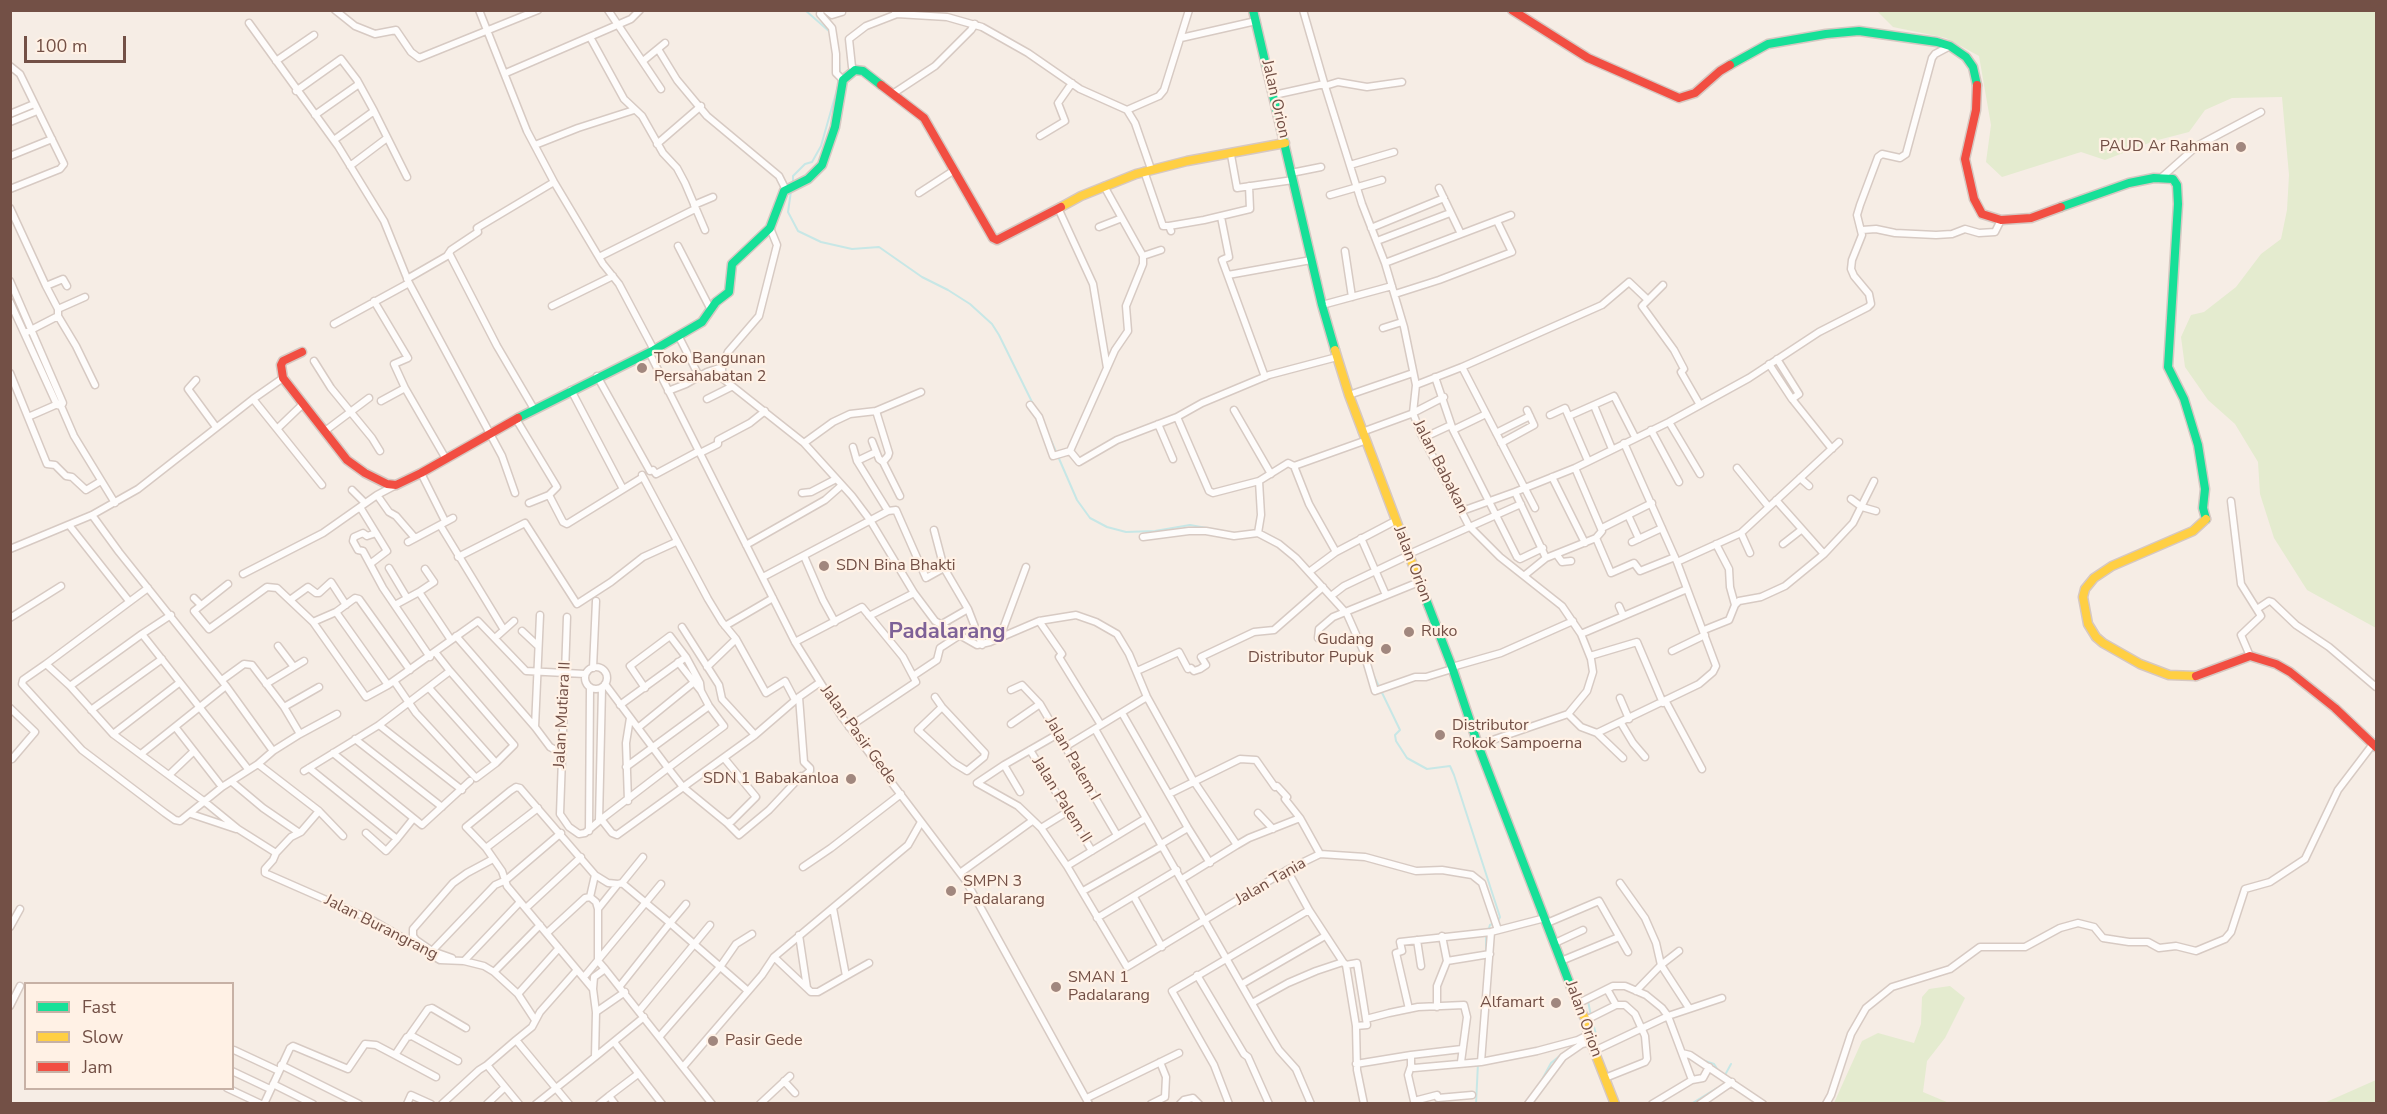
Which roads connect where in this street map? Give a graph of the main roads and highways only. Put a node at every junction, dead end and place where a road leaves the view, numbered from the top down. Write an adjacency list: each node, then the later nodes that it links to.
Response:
1 (1254, 10): 3 (main road, Jalan Orion)
2 (1512, 10): 5 (main road)
3 (1285, 143): 4 (main road); 6 (main road, Jalan Orion)
4 (302, 352)
5 (2375, 745)
6 (1615, 1104)

